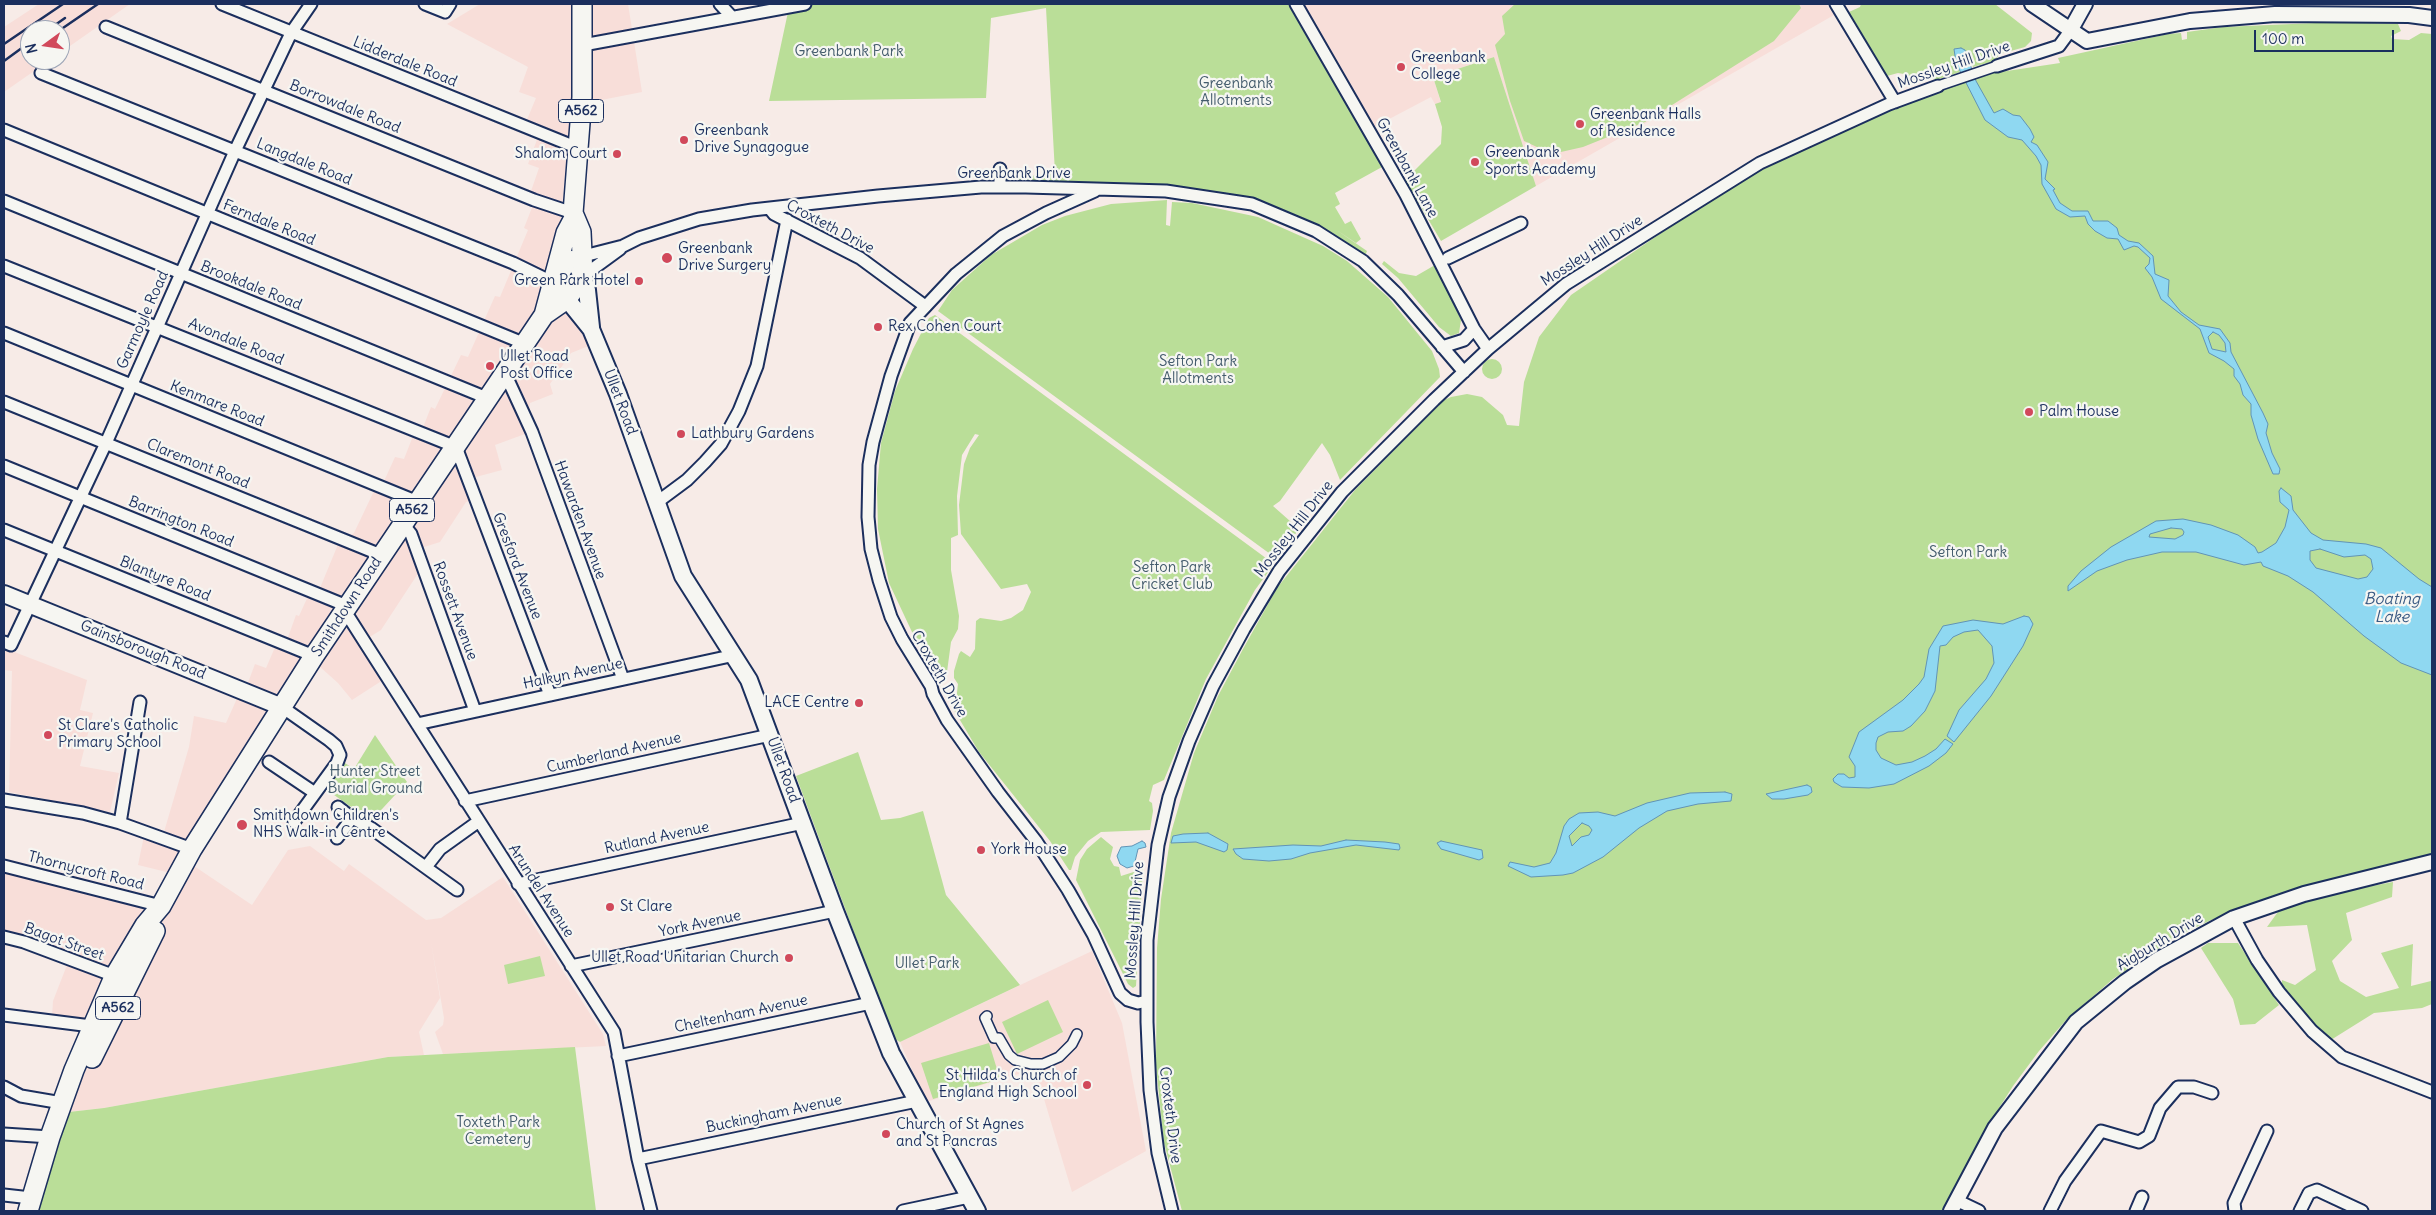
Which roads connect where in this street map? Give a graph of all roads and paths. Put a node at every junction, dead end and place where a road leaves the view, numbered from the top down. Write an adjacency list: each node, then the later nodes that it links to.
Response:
1 (222, 4): 16 (street, Lidderdale Road)
2 (311, 4): 16 (street, Garmoyle Road)
3 (425, 4): 11 (street)
4 (582, 4): 17 (highway, Smithdown Road / A562)
5 (720, 4): 12 (street)
6 (805, 4): 12 (street)
7 (1296, 4): 47 (street, Greenbank Lane)
8 (1836, 4): 22 (street)
9 (2032, 4): 15 (street)
10 (2085, 4): 15 (street)
11 (447, 8)
12 (731, 16): 17 (street)
13 (2432, 18): 15 (street)
14 (106, 27): 21 (street, Borrowdale Road)
15 (2070, 31): 18 (street, Mossley Hill Drive)
16 (291, 33): 21 (street, Garmoyle Road); 24 (street, Lidderdale Road)
17 (583, 46): 24 (highway, Smithdown Road / A562)
18 (1997, 66): 20 (street, Mossley Hill Drive)
19 (41, 72): 25 (street, Langdale Road)
20 (1938, 86): 22 (street, Mossley Hill Drive)
21 (264, 90): 25 (street, Garmoyle Road); 32 (street, Borrowdale Road)
22 (1895, 102): 51 (street, Mossley Hill Drive)
23 (4, 130): 31 (street, Ferndale Road)
24 (578, 148): 32 (highway, Smithdown Road / A562)
25 (235, 151): 31 (street, Garmoyle Road); 41 (street, Langdale Road)
26 (1000, 169): 27 (street)
27 (1000, 187): 28 (street, Greenbank Drive); 30 (street, Greenbank Drive)
28 (1099, 190): 43 (street, Croxteth Drive); 50 (street, Greenbank Drive)
29 (4, 200): 39 (street, Brookdale Road)
30 (770, 208): 33 (street, Croxteth Drive); 35 (street, Greenbank Drive)
31 (206, 215): 39 (street, Garmoyle Road); 49 (street, Ferndale Road)
32 (574, 216): 36 (highway, Smithdown Road / A562); 41 (highway, Smithdown Road / A562)
33 (786, 220): 43 (street, Croxteth Drive); 62 (street)
34 (1521, 223): 37 (street)
35 (623, 246): 36 (street, Greenbank Drive); 40 (street)
36 (577, 257): 40 (highway, Smithdown Road / A562); 41 (street)
37 (1448, 258)
38 (4, 266): 45 (street, Avondale Road)
39 (181, 273): 45 (street, Garmoyle Road); 55 (street, Brookdale Road)
40 (583, 276): 42 (highway, Smithdown Road / A562); 46 (main road, Ullet Road)
41 (554, 283): 42 (main road, Ullet Road); 44 (highway, Smithdown Road / A562)
42 (567, 299): 44 (highway, Smithdown Road / A562); 46 (main road, Ullet Road)
43 (925, 306): 103 (street, Croxteth Drive)
44 (544, 315): 49 (highway, Smithdown Road / A562)
45 (157, 327): 54 (street, Garmoyle Road); 58 (street, Avondale Road)
46 (592, 329): 62 (main road, Ullet Road)
47 (1474, 329): 50 (street); 51 (street, Greenbank Lane)
48 (4, 333): 54 (street, Kenmare Road)
49 (523, 343): 53 (highway, Smithdown Road / A562)
50 (1442, 347): 52 (street, Greenbank Drive)
51 (1488, 349): 52 (street, Mossley Hill Drive)
52 (1464, 372): 103 (street, Mossley Hill Drive)
53 (503, 376): 55 (highway, Smithdown Road / A562); 73 (street, Hawarden Avenue)
54 (131, 385): 57 (street, Garmoyle Road); 61 (street, Kenmare Road)
55 (487, 398): 58 (highway, Smithdown Road / A562)
56 (4, 402): 57 (street, Claremont Road)
57 (106, 442): 60 (street, Garmoyle Road); 66 (street, Claremont Road)
58 (456, 447): 61 (highway, Smithdown Road / A562); 74 (street, Gresford Avenue)
59 (4, 466): 60 (street, Barrington Road)
60 (80, 498): 65 (street, Garmoyle Road); 69 (street, Barrington Road)
61 (418, 502): 63 (highway, Smithdown Road / A562)
62 (656, 503): 71 (main road, Ullet Road)
63 (403, 524): 66 (highway, Smithdown Road / A562); 77 (street, Rossett Avenue)
64 (4, 530): 65 (street, Blantyre Road)
65 (55, 551): 68 (street, Garmoyle Road); 72 (street, Blantyre Road)
66 (381, 554): 69 (highway, Smithdown Road / A562)
67 (4, 594): 68 (main road, Gainsborough Road)
68 (30, 604): 70 (street, Garmoyle Road); 76 (main road, Gainsborough Road)
69 (345, 610): 72 (highway, Smithdown Road / A562); 78 (street, Arundel Avenue)
70 (4, 642)
71 (735, 655): 73 (street, Halkyn Avenue); 79 (main road, Ullet Road)
72 (314, 656): 76 (highway, Smithdown Road / A562)
73 (623, 679): 74 (street, Halkyn Avenue)
74 (550, 695): 77 (street, Halkyn Avenue)
75 (140, 702): 88 (street)
76 (282, 707): 81 (street); 91 (highway, Smithdown Road / A562)
77 (476, 711): 78 (street, Halkyn Avenue)
78 (417, 724): 83 (street, Arundel Avenue)
79 (770, 735): 83 (street, Cumberland Avenue); 89 (main road, Ullet Road)
80 (269, 762): 81 (street)
81 (315, 792): 87 (street)
82 (4, 800): 88 (street)
83 (466, 801): 86 (street, Arundel Avenue)
84 (338, 807): 85 (street)
85 (352, 818): 90 (street); 94 (street)
86 (479, 821): 94 (street); 95 (street, Arundel Avenue)
87 (294, 822)
88 (120, 823): 91 (street)
89 (803, 823): 95 (street, Rutland Avenue); 98 (main road, Ullet Road)
90 (337, 838)
91 (192, 850): 97 (highway, Smithdown Road / A562)
92 (2432, 862): 99 (street, Aigburth Drive)
93 (4, 866): 97 (street, Thornycroft Road)
94 (426, 867): 96 (street)
95 (518, 884): 101 (street, Arundel Avenue)
96 (457, 890)
97 (161, 906): 102 (highway, Smithdown Road / A562)
98 (835, 912): 101 (street, York Avenue); 104 (main road, Ullet Road)
99 (2234, 918): 112 (street); 124 (street, Aigburth Drive)
100 (4, 937): 102 (street, Bagot Street)
101 (571, 966): 110 (street, Arundel Avenue)
102 (123, 984): 108 (highway, Smithdown Road / A562)
103 (1147, 1001): 107 (street, Mossley Hill Drive)
104 (871, 1003): 110 (street, Cheltenham Avenue); 114 (main road, Ullet Road)
105 (4, 1015): 108 (street)
106 (986, 1016): 109 (street)
107 (1146, 1022): 127 (street, Croxteth Drive)
108 (100, 1028): 115 (highway, Smithdown Road / A562)
109 (1077, 1034)
110 (618, 1056): 119 (street, Arundel Avenue)
111 (4, 1087): 115 (street)
112 (2432, 1092)
113 (2212, 1094): 129 (street)
114 (918, 1101): 119 (street, Buckingham Avenue); 122 (main road, Ullet Road)
115 (62, 1103): 118 (highway, Smithdown Road / A562)
116 (2267, 1131): 131 (street)
117 (4, 1134): 118 (street)
118 (50, 1137): 123 (highway, Smithdown Road / A562)
119 (638, 1159): 125 (street, Arundel Avenue)
120 (4, 1195): 123 (street)
121 (2142, 1197): 130 (street)
122 (973, 1204): 126 (street)
123 (29, 1205)
124 (1954, 1206): 128 (street)
125 (650, 1211)
126 (903, 1211)
127 (1172, 1211)
128 (1979, 1211)
129 (2050, 1211)
130 (2136, 1211)
131 (2235, 1211)
132 (2300, 1211): 133 (street)
133 (2362, 1211)

